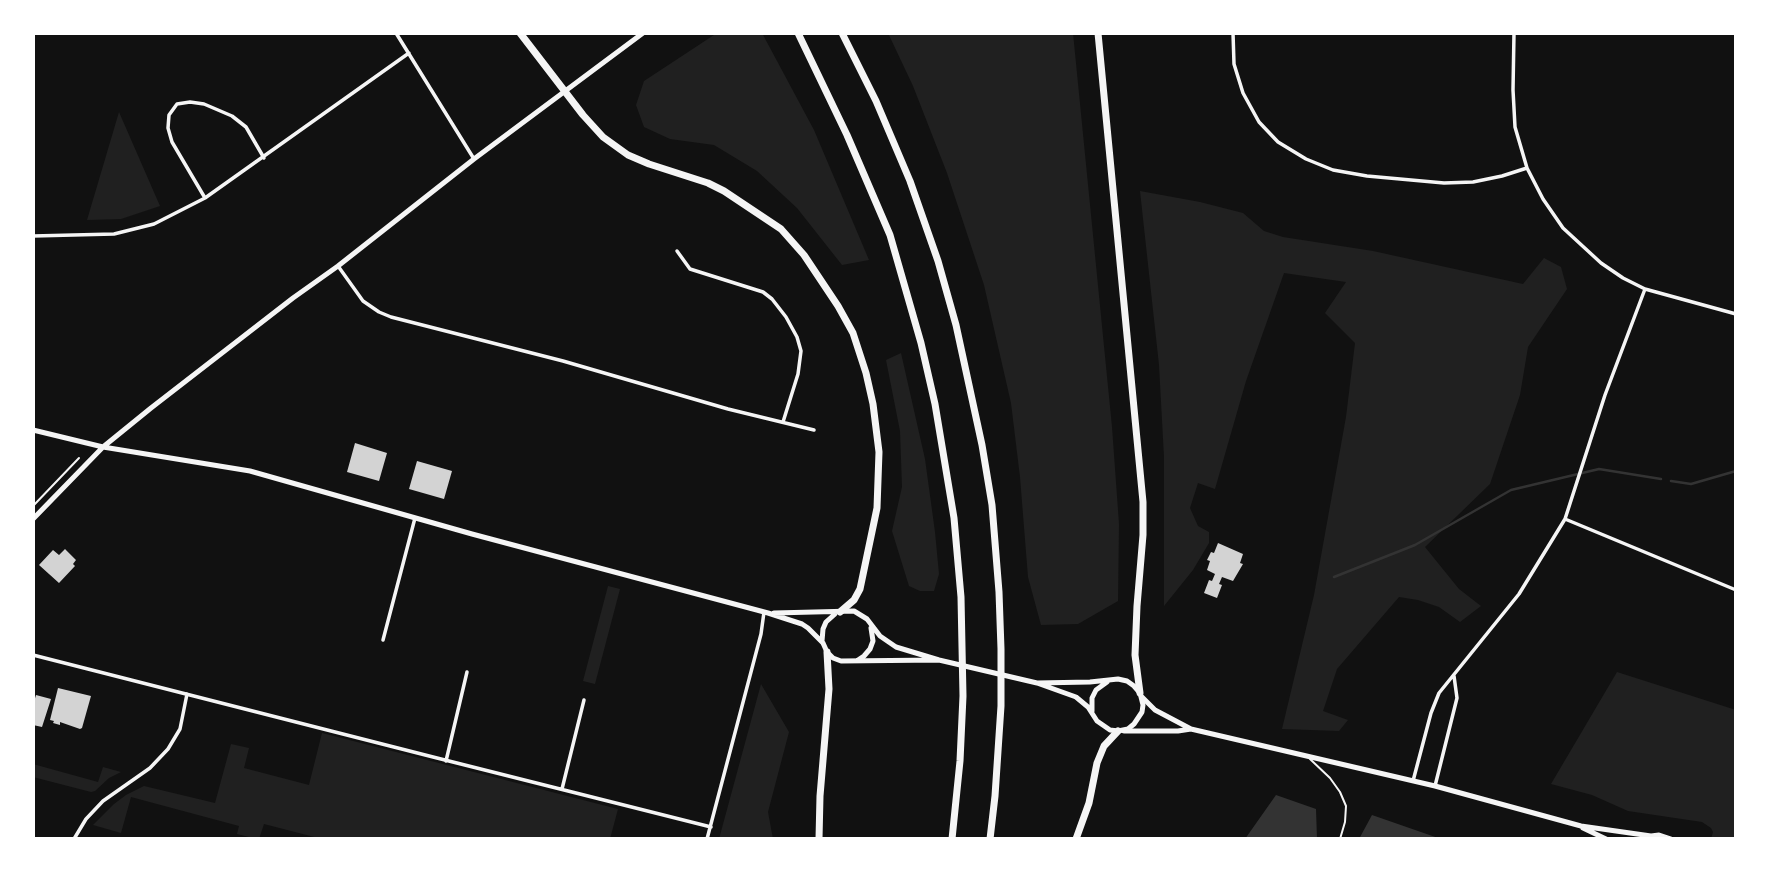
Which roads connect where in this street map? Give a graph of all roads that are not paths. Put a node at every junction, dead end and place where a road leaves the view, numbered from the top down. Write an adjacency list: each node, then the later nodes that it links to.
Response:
1 (396, 33): 9 (street)
2 (520, 33): 10 (highway)
3 (643, 33): 10 (main road)
4 (798, 33): 57 (highway)
5 (842, 33): 58 (highway)
6 (1098, 33): 41 (highway)
7 (1233, 33): 13 (street)
8 (1514, 33): 13 (street)
9 (410, 53): 11 (street); 12 (street)
10 (565, 92): 12 (main road); 28 (highway)
11 (264, 158): 14 (street); 14 (street)
12 (474, 159): 17 (main road)
13 (1527, 168): 18 (street)
14 (205, 198): 15 (street)
15 (33, 236)
16 (677, 251): 20 (street)
17 (338, 266): 20 (street); 23 (main road)
18 (1645, 289): 19 (street); 26 (street)
19 (1736, 314)
20 (783, 422): 22 (street)
21 (33, 430): 23 (main road)
22 (814, 430)
23 (103, 447): 24 (main road); 25 (main road)
24 (415, 518): 29 (main road); 31 (street)
25 (33, 519)
26 (1565, 519): 27 (street); 37 (street)
27 (1736, 590)
28 (839, 612): 29 (main road); 30 (main road); 32 (main road)
29 (766, 613): 32 (main road); 52 (street)
30 (871, 625): 34 (main road); 35 (main road)
31 (383, 640)
32 (825, 648): 34 (main road); 56 (highway)
33 (33, 655): 40 (street)
34 (858, 660): 35 (main road)
35 (939, 660): 39 (main road)
36 (467, 672): 47 (street)
37 (1454, 677): 48 (street); 49 (street)
38 (1110, 680): 39 (main road); 41 (main road); 43 (main road)
39 (1038, 683): 43 (main road)
40 (187, 694): 47 (street); 54 (street)
41 (1141, 695): 44 (main road); 45 (main road)
42 (584, 700): 50 (street)
43 (1093, 715): 45 (main road)
44 (1191, 729): 45 (main road); 46 (main road)
45 (1119, 731): 59 (highway)
46 (1307, 756): 48 (main road); 60 (lane)
47 (446, 761): 50 (street)
48 (1413, 781): 49 (main road)
49 (1435, 786): 51 (main road)
50 (562, 789): 52 (street)
51 (1580, 826): 53 (main road); 61 (main road)
52 (710, 827): 55 (street)
53 (1650, 837): 62 (main road)
54 (74, 839)
55 (707, 839)
56 (819, 839)
57 (952, 839)
58 (990, 839)
59 (1076, 839)
60 (1340, 839)
61 (1606, 839)
62 (1671, 839)

